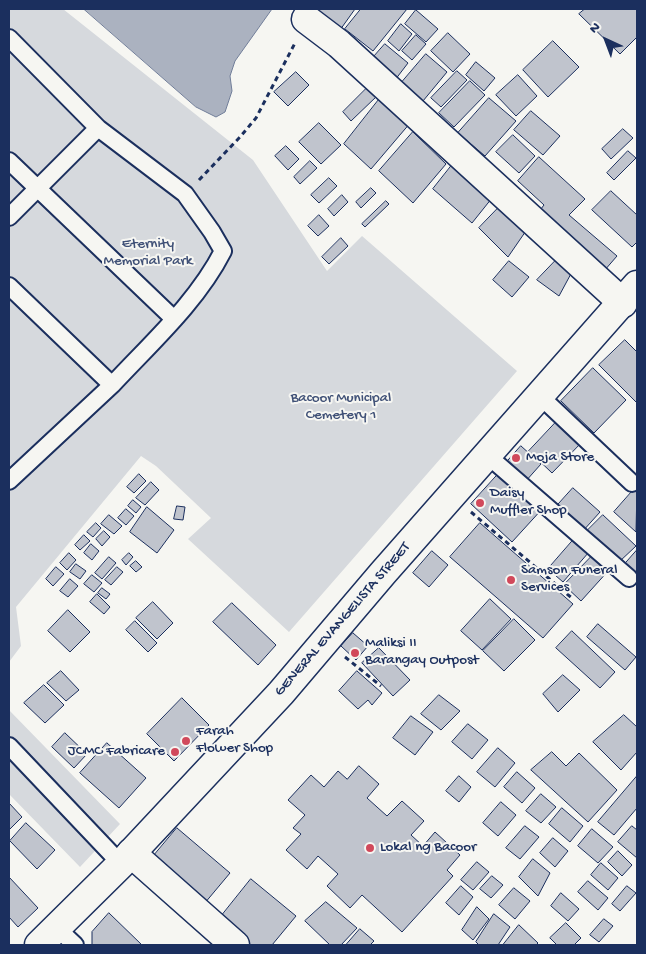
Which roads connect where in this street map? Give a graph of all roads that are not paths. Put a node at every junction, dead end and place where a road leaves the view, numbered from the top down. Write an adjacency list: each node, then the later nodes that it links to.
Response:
1 (306, 19): 8 (main road)
2 (9, 38): 3 (lane)
3 (98, 128): 5 (lane); 9 (lane)
4 (9, 162): 5 (lane)
5 (37, 189): 6 (lane); 9 (lane)
6 (9, 217)
7 (9, 286): 10 (lane)
8 (630, 294): 11 (main road, GENERAL EVANGELISTA STREET)
9 (174, 318): 10 (lane)
10 (112, 385): 13 (lane)
11 (540, 396): 12 (main road, GENERAL EVANGELISTA STREET); 14 (lane)
12 (487, 455): 15 (lane); 17 (main road, GENERAL EVANGELISTA STREET)
13 (9, 481)
14 (632, 483)
15 (629, 578)
16 (9, 746): 17 (lane)
17 (126, 858): 18 (main road, GENERAL EVANGELISTA STREET); 19 (main road)
18 (57, 940)
19 (235, 945)

